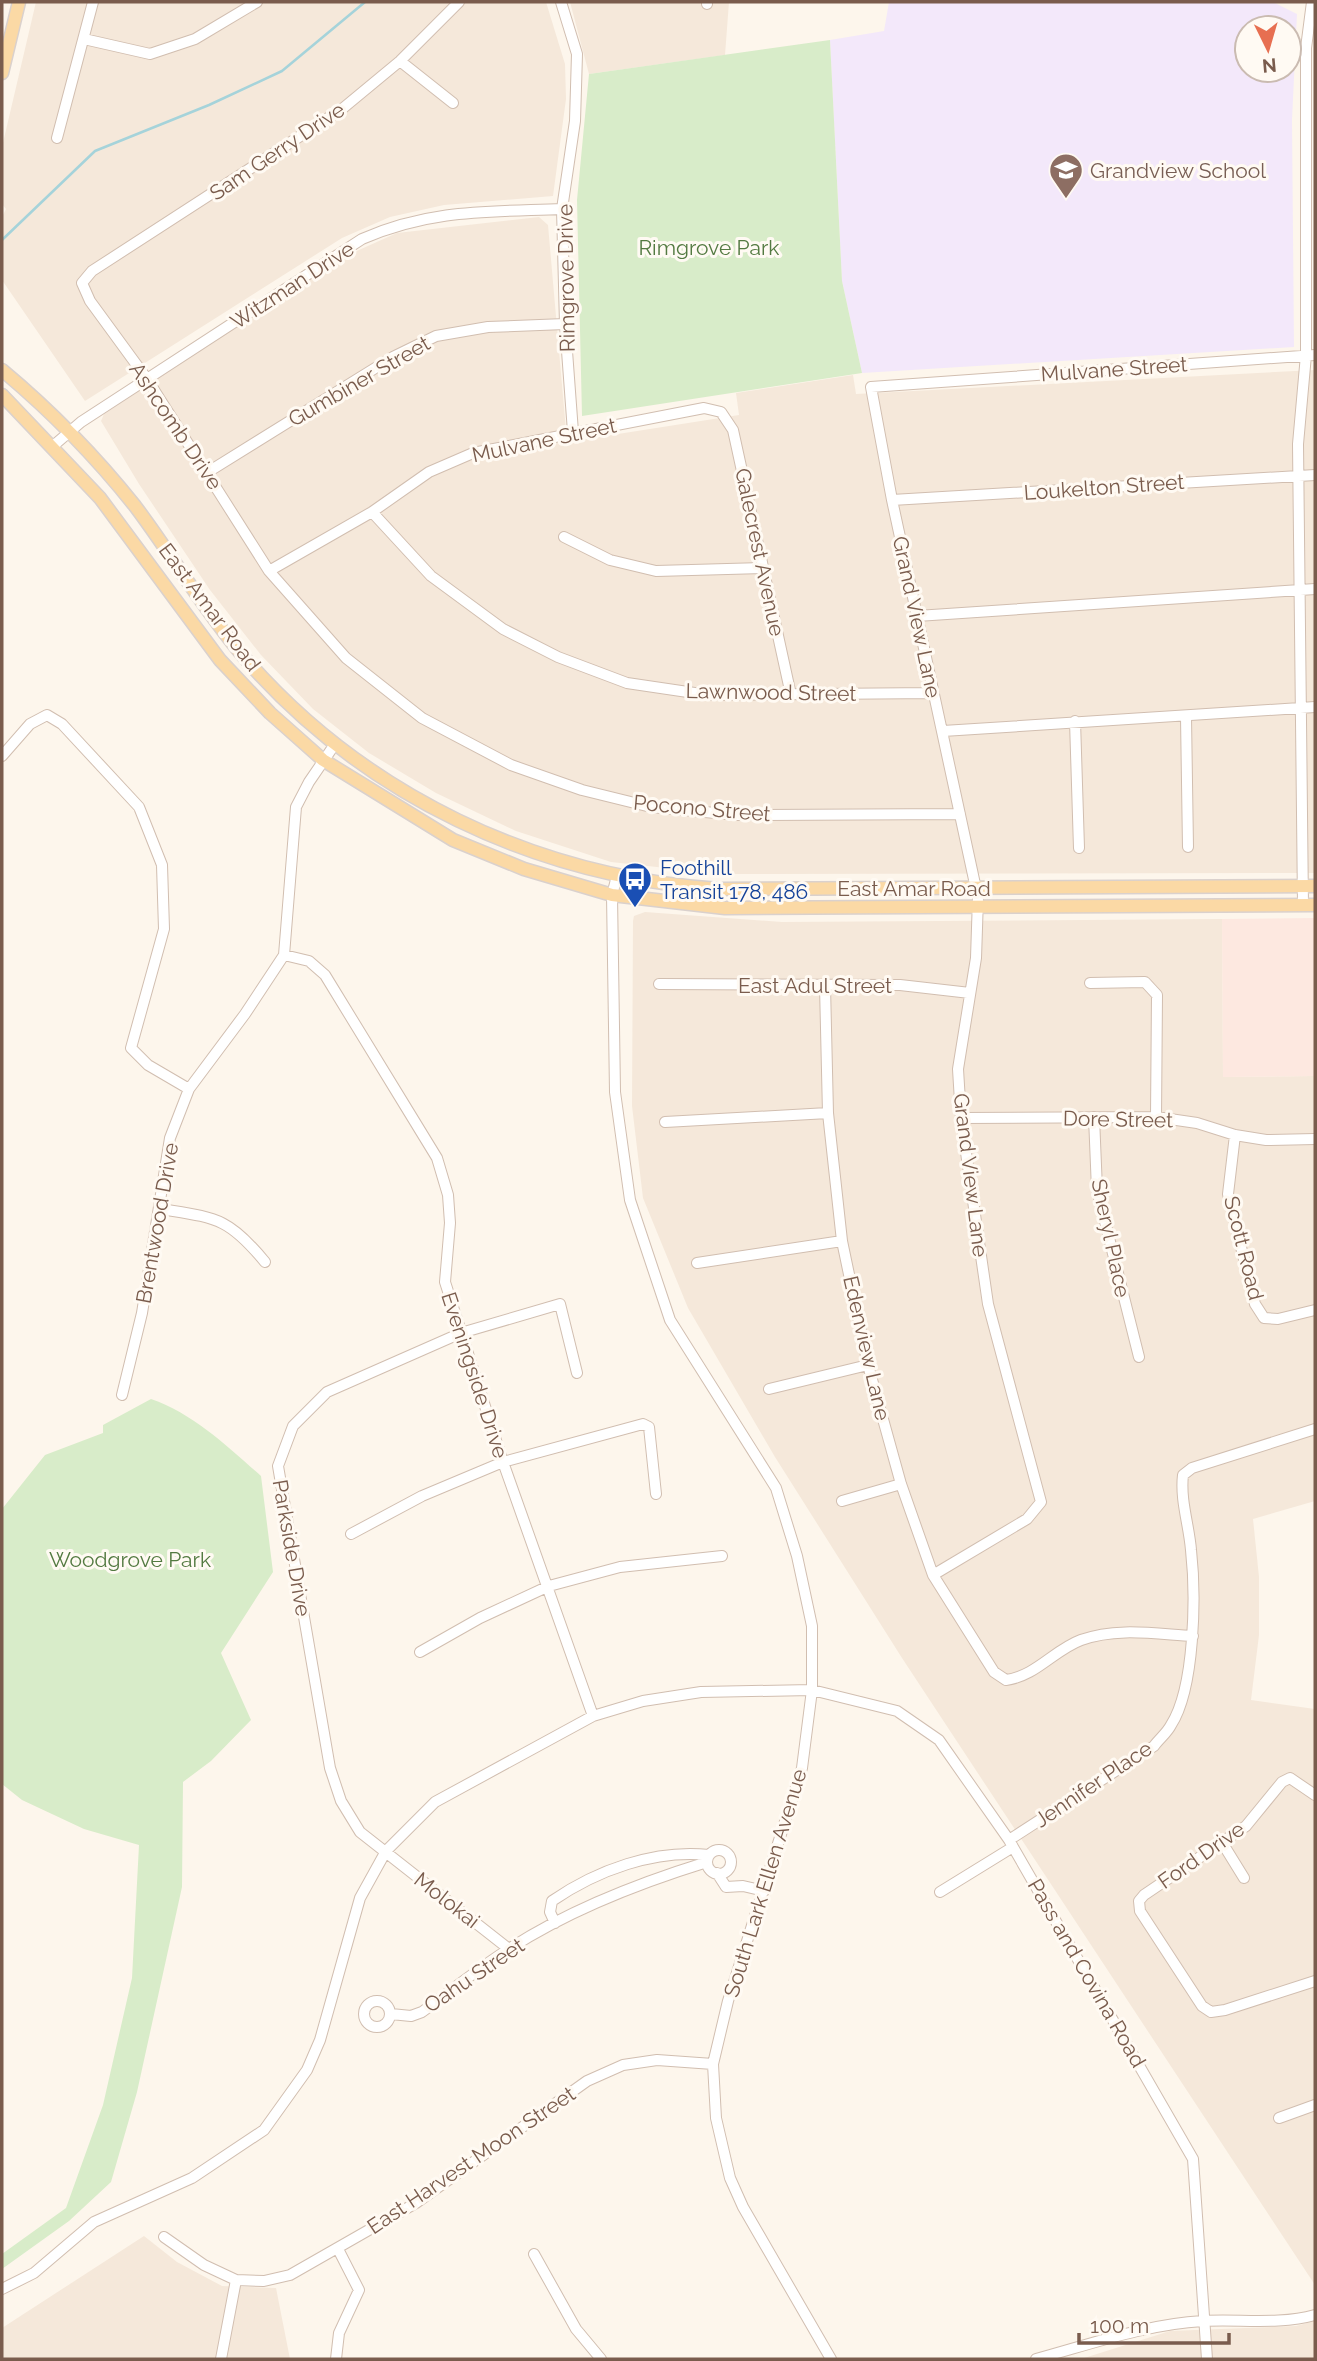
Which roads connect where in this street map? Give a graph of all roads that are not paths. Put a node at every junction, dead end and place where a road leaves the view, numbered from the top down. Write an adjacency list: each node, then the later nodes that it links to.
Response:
1 (19, 2): 9 (main road)
2 (93, 2): 7 (street)
3 (257, 2): 7 (street)
4 (458, 2): 8 (street, Sam Gerry Drive)
5 (561, 2): 13 (street, Rimgrove Drive)
6 (1309, 3): 11 (street)
7 (84, 39): 12 (street)
8 (400, 61): 10 (street); 15 (street, Sam Gerry Drive)
9 (2, 74)
10 (453, 103)
11 (1311, 129): 14 (street)
12 (57, 138)
13 (562, 209): 16 (street, Rimgrove Drive); 19 (street, Witzman Drive)
14 (1312, 242): 17 (street)
15 (82, 283): 19 (street, Ashcomb Drive)
16 (565, 324): 23 (street, Rimgrove Drive); 26 (street, Gumbiner Street)
17 (1311, 355): 20 (street, Mulvane Street); 27 (street)
18 (2, 370): 24 (main road, East Amar Road)
19 (147, 379): 24 (street, Witzman Drive); 26 (street, Ashcomb Drive)
20 (871, 387): 29 (street, Grand View Lane)
21 (2, 395): 25 (main road, East Amar Road)
22 (722, 412): 23 (street, Mulvane Street); 32 (street, Galecrest Avenue)
23 (573, 432): 30 (street, Mulvane Street)
24 (69, 433): 25 (street, Witzman Drive); 44 (main road, East Amar Road)
25 (53, 446): 46 (main road, East Amar Road)
26 (208, 472): 33 (street, Ashcomb Drive)
27 (1300, 475): 28 (street, Loukelton Street); 29 (street, Loukelton Street); 34 (street)
28 (1315, 475)
29 (892, 500): 36 (street, Grand View Lane)
30 (372, 512): 33 (street, Mulvane Street); 38 (street, Lawnwood Street)
31 (564, 537): 32 (street)
32 (763, 568): 38 (street, Galecrest Avenue)
33 (270, 571): 47 (street, Pocono Street)
34 (1298, 589): 35 (street); 36 (street); 39 (street)
35 (1315, 589)
36 (917, 616): 37 (street, Grand View Lane)
37 (934, 693): 38 (street, Lawnwood Street); 43 (street, Grand View Lane)
38 (790, 695)
39 (1300, 707): 40 (street); 41 (street); 48 (street)
40 (1315, 707)
41 (1186, 717): 42 (street); 51 (street)
42 (1075, 721): 43 (street); 50 (street)
43 (943, 731): 47 (street, Grand View Lane)
44 (335, 744): 46 (street); 52 (main road, East Amar Road)
45 (2, 756): 63 (street)
46 (323, 760): 55 (main road, East Amar Road); 58 (street)
47 (960, 814): 54 (street, Grand View Lane)
48 (1303, 815): 49 (street); 53 (street)
49 (1315, 815)
50 (1079, 848)
51 (1188, 848)
52 (617, 876): 54 (main road, East Amar Road); 55 (street, South Lark Ellen Avenue)
53 (1309, 886): 54 (main road, East Amar Road); 56 (street)
54 (976, 888): 57 (street, Grand View Lane)
55 (612, 895): 57 (main road, East Amar Road); 93 (street, South Lark Ellen Avenue)
56 (1309, 906): 57 (main road, East Amar Road)
57 (978, 908): 62 (street, Grand View Lane)
58 (284, 955): 63 (street, Brentwood Drive); 76 (street, Eveningside Drive)
59 (1090, 983): 65 (street)
60 (660, 984): 61 (street, East Adul Street)
61 (825, 986): 62 (street, East Adul Street); 64 (street, Edenview Lane)
62 (971, 993): 67 (street, Grand View Lane)
63 (189, 1088): 71 (street, Brentwood Drive)
64 (828, 1113): 68 (street); 72 (street, Edenview Lane)
65 (1156, 1116): 66 (street, Dore Street); 69 (street, Dore Street)
66 (1094, 1117): 67 (street, Dore Street); 77 (street, Sheryl Place)
67 (961, 1118): 89 (street, Grand View Lane)
68 (664, 1122)
69 (1235, 1135): 70 (street, Dore Street); 75 (street, Scott Road)
70 (1315, 1139)
71 (161, 1209): 73 (street); 81 (street, Brentwood Drive)
72 (842, 1241): 74 (street); 78 (street, Edenview Lane)
73 (265, 1262)
74 (697, 1263)
75 (1315, 1310)
76 (461, 1334): 79 (street, Parkside Drive); 83 (street, Eveningside Drive); 98 (street, Parkside Drive)
77 (1139, 1357)
78 (868, 1365): 80 (street); 84 (street, Edenview Lane)
79 (577, 1373)
80 (769, 1389)
81 (122, 1395)
82 (1315, 1429): 91 (street, Jennifer Place)
83 (503, 1462): 85 (street); 87 (street); 90 (street, Eveningside Drive)
84 (901, 1484): 86 (street); 89 (street, Edenview Lane)
85 (656, 1494)
86 (842, 1501)
87 (351, 1534)
88 (722, 1556): 90 (street)
89 (933, 1575): 91 (street, Edenview Lane)
90 (549, 1586): 92 (street); 94 (street, Eveningside Drive)
91 (1193, 1636): 96 (street, Jennifer Place)
92 (420, 1652)
93 (812, 1690): 94 (street, Pass and Covina Road); 96 (street, Pass and Covina Road); 102 (street, South Lark Ellen Avenue)
94 (593, 1716): 98 (street, Pass and Covina Road)
95 (1315, 1795): 97 (street, Ford Drive)
96 (1011, 1843): 103 (street, Jennifer Place); 117 (street, Pass and Covina Road)
97 (1223, 1844): 101 (street); 106 (street, Ford Drive)
98 (386, 1851): 105 (street, Molokai); 115 (street, Pass and Covina Road)
99 (708, 1859): 100 (street); 100 (street); 104 (street, Oahu Street); 104 (street)
100 (717, 1874): 102 (street)
101 (1244, 1878)
102 (764, 1891): 108 (street, South Lark Ellen Avenue)
103 (940, 1892)
104 (555, 1923): 105 (street, Oahu Street)
105 (509, 1949): 107 (street, Oahu Street)
106 (1315, 1981)
107 (390, 2014)
108 (713, 2064): 112 (street, East Harvest Moon Street); 121 (street, South Lark Ellen Avenue)
109 (1315, 2105): 110 (street)
110 (1279, 2118)
111 (164, 2236): 114 (street, East Harvest Moon Street)
112 (338, 2249): 114 (street, East Harvest Moon Street); 119 (street)
113 (534, 2254): 120 (street)
114 (236, 2280): 118 (street)
115 (2, 2289)
116 (1315, 2315): 117 (street)
117 (1204, 2321): 122 (street); 123 (street, Pass and Covina Road)
118 (221, 2359)
119 (336, 2359)
120 (601, 2359)
121 (831, 2359)
122 (1037, 2359)
123 (1207, 2359)

